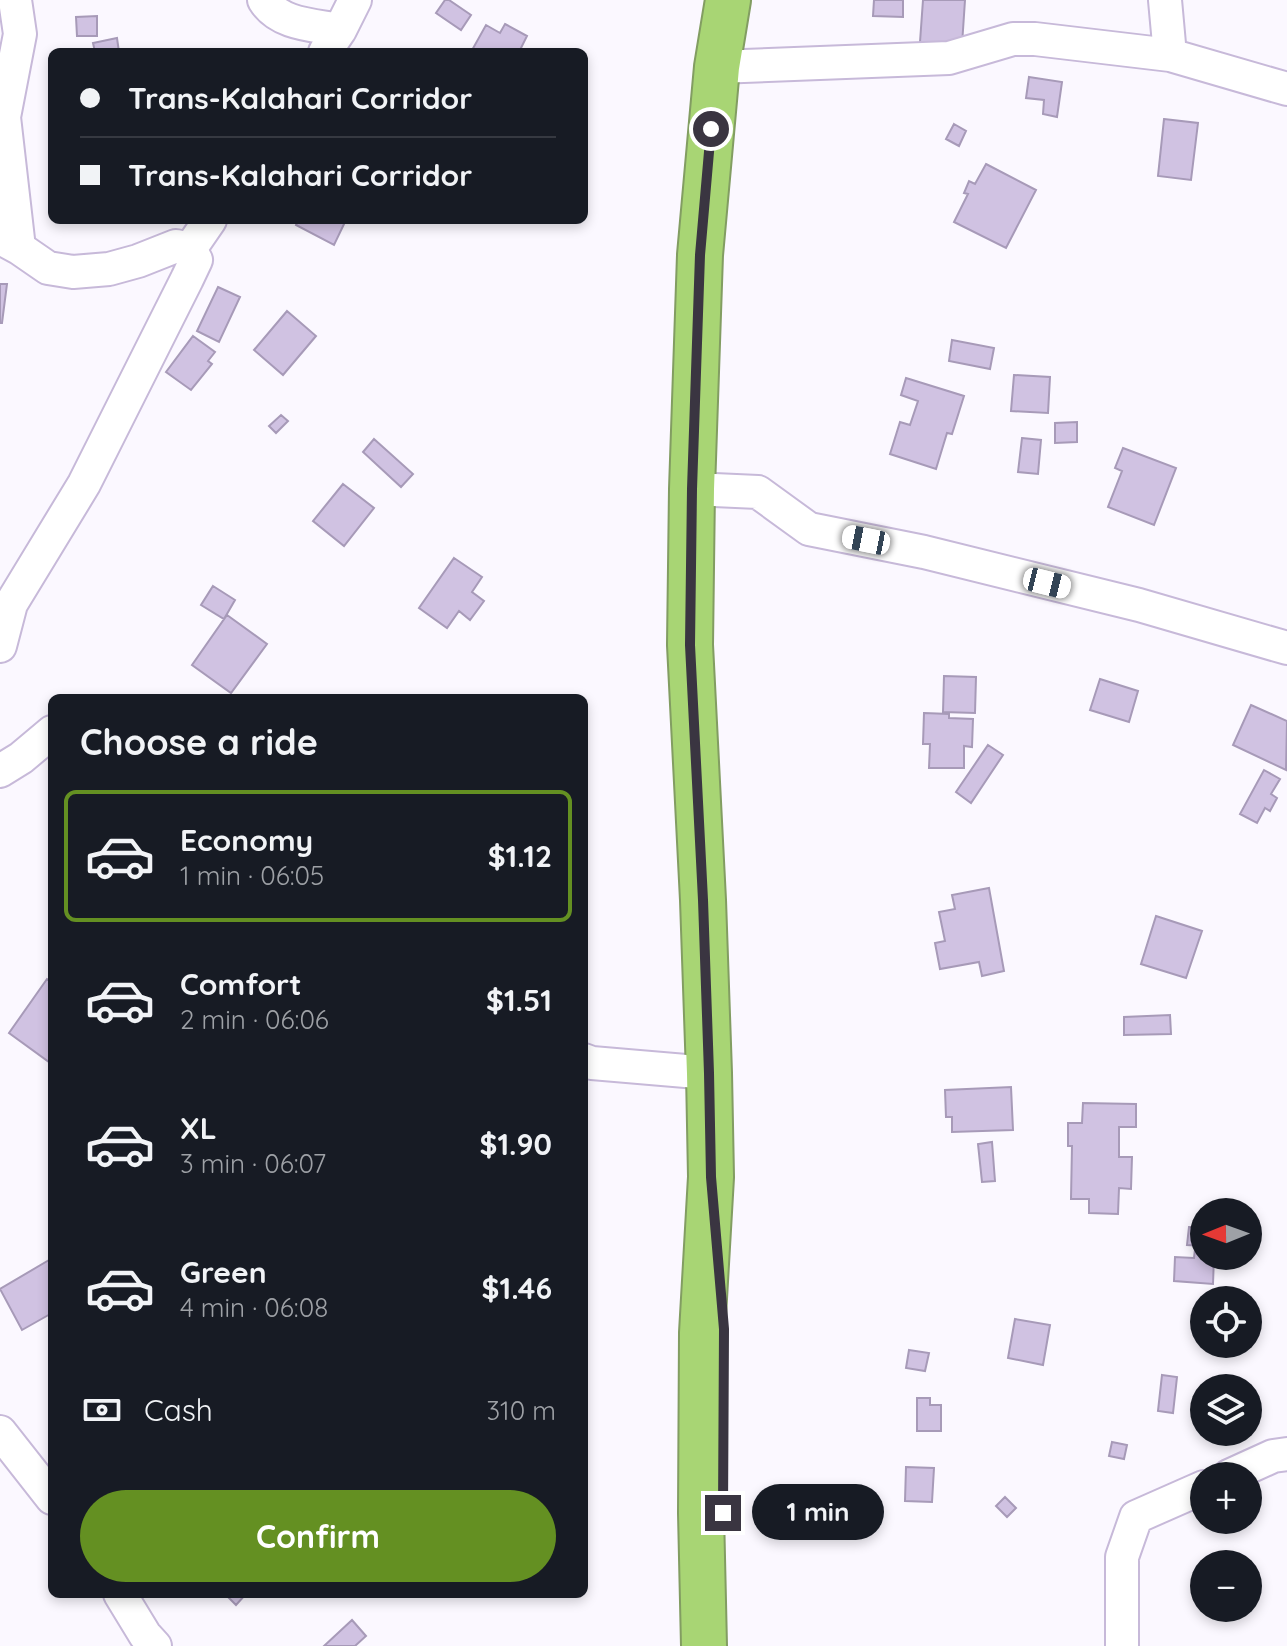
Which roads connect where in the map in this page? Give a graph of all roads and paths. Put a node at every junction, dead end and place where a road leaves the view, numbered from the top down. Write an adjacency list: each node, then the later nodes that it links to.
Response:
1 (15, 0): 11 (street)
2 (264, 0): 6 (street)
3 (355, 0): 6 (street)
4 (728, 0): 8 (highway)
5 (1165, 0): 7 (street)
6 (333, 41)
7 (1170, 55): 8 (street); 9 (street)
8 (717, 67): 13 (highway)
9 (1287, 89)
10 (207, 224): 12 (street)
11 (9, 243): 12 (street)
12 (190, 249): 14 (street)
13 (692, 489): 16 (street); 20 (highway)
14 (6, 603): 15 (street)
15 (0, 646)
16 (1287, 648)
17 (48, 735): 18 (street)
18 (0, 771)
19 (588, 1062): 20 (street)
20 (709, 1073): 27 (highway)
21 (0, 1432): 24 (street)
22 (1287, 1454): 23 (street)
23 (1260, 1462)
24 (48, 1493)
25 (1190, 1493): 29 (street)
26 (122, 1598): 28 (street)
27 (707, 1641)
28 (155, 1646)
29 (1122, 1646)

